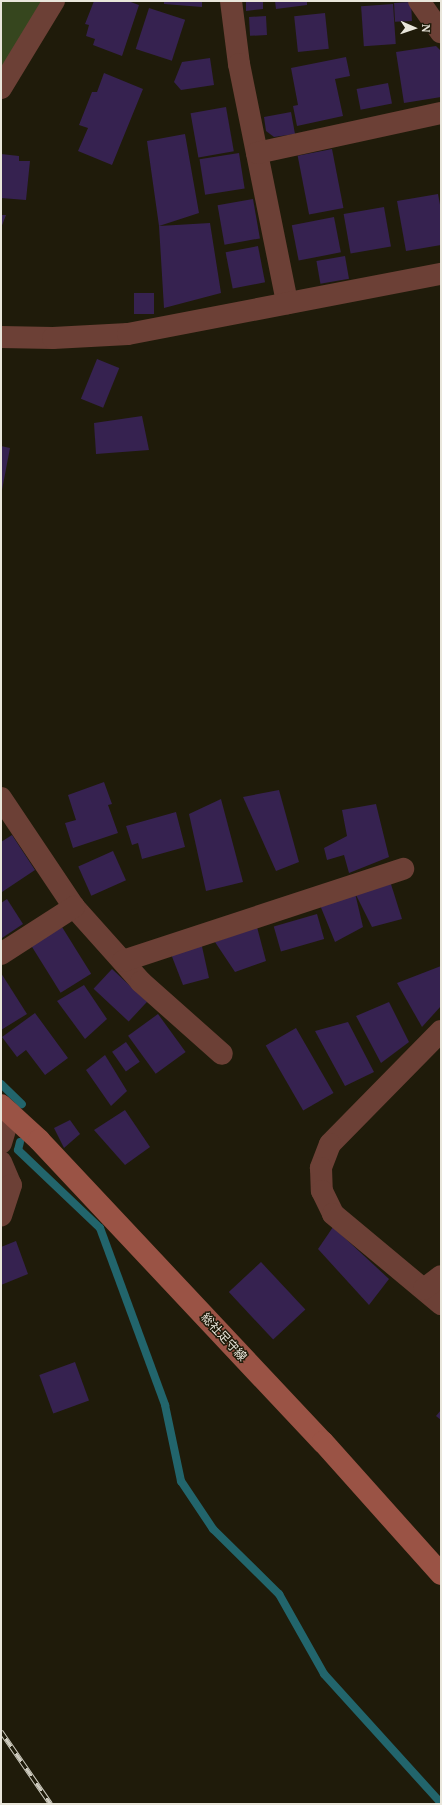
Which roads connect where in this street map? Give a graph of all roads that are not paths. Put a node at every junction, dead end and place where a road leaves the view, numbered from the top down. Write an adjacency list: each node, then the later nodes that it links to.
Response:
1 (54, 1): 5 (street)
2 (231, 1): 7 (street)
3 (419, 1): 4 (street)
4 (441, 32)
5 (1, 88)
6 (441, 113): 7 (street)
7 (257, 153): 9 (street)
8 (441, 274): 9 (street)
9 (287, 303): 10 (street)
10 (1, 337)
11 (1, 798): 13 (street)
12 (403, 869): 15 (street)
13 (74, 907): 14 (street); 15 (street)
14 (1, 954)
15 (123, 961): 17 (street)
16 (441, 1030): 23 (street)
17 (222, 1054)
18 (6, 1109): 19 (street); 25 (main road, 総社足守線)
19 (1, 1143)
20 (1, 1162): 21 (street)
21 (1, 1215)
22 (441, 1276): 23 (street)
23 (424, 1289): 24 (street)
24 (441, 1304)
25 (441, 1574)

